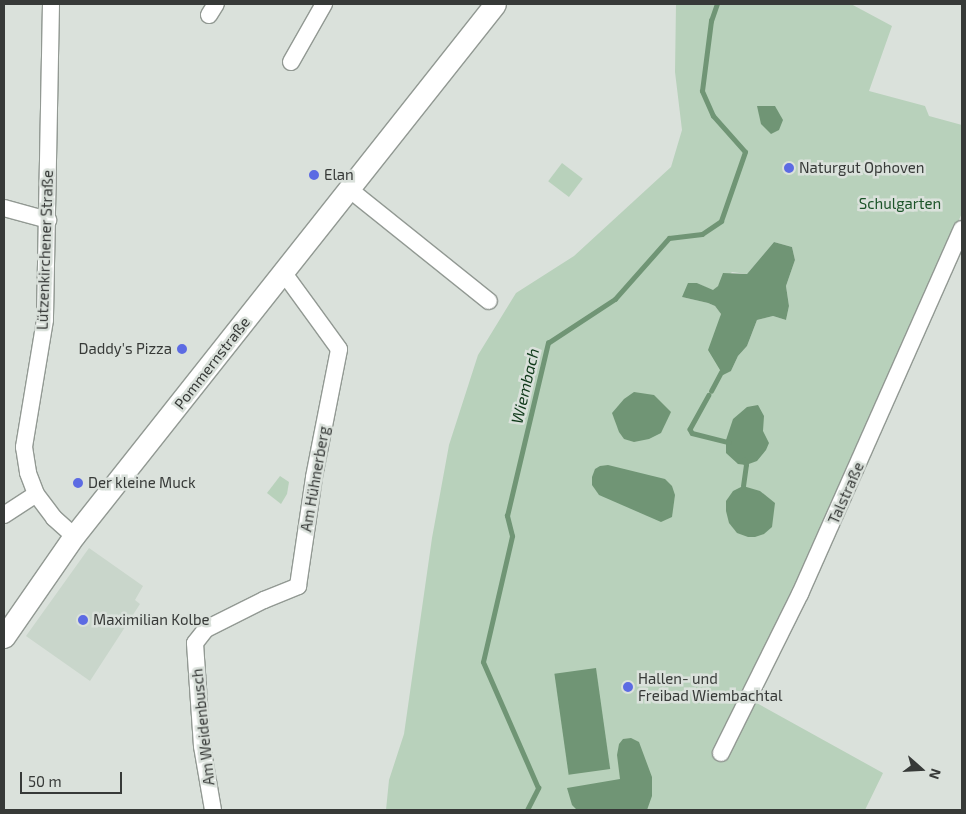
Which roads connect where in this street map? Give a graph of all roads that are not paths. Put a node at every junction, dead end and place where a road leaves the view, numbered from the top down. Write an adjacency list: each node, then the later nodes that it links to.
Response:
1 (51, 4): 7 (street, Lützenkirchener Straße)
2 (324, 4): 4 (street)
3 (495, 4): 5 (main road, Pommernstraße)
4 (291, 62)
5 (349, 189): 9 (main road, Pommernstraße); 10 (street)
6 (4, 208): 7 (street)
7 (48, 220): 11 (street, Lützenkirchener Straße)
8 (962, 229): 16 (street, Talstraße)
9 (283, 272): 13 (main road, Pommernstraße); 15 (street, Am Hühnerberg)
10 (489, 301)
11 (36, 494): 12 (street); 13 (street, Lützenkirchener Straße)
12 (4, 515)
13 (74, 536): 14 (main road)
14 (4, 637)
15 (195, 644): 17 (street, Am Weidenbusch)
16 (721, 753)
17 (213, 810)

